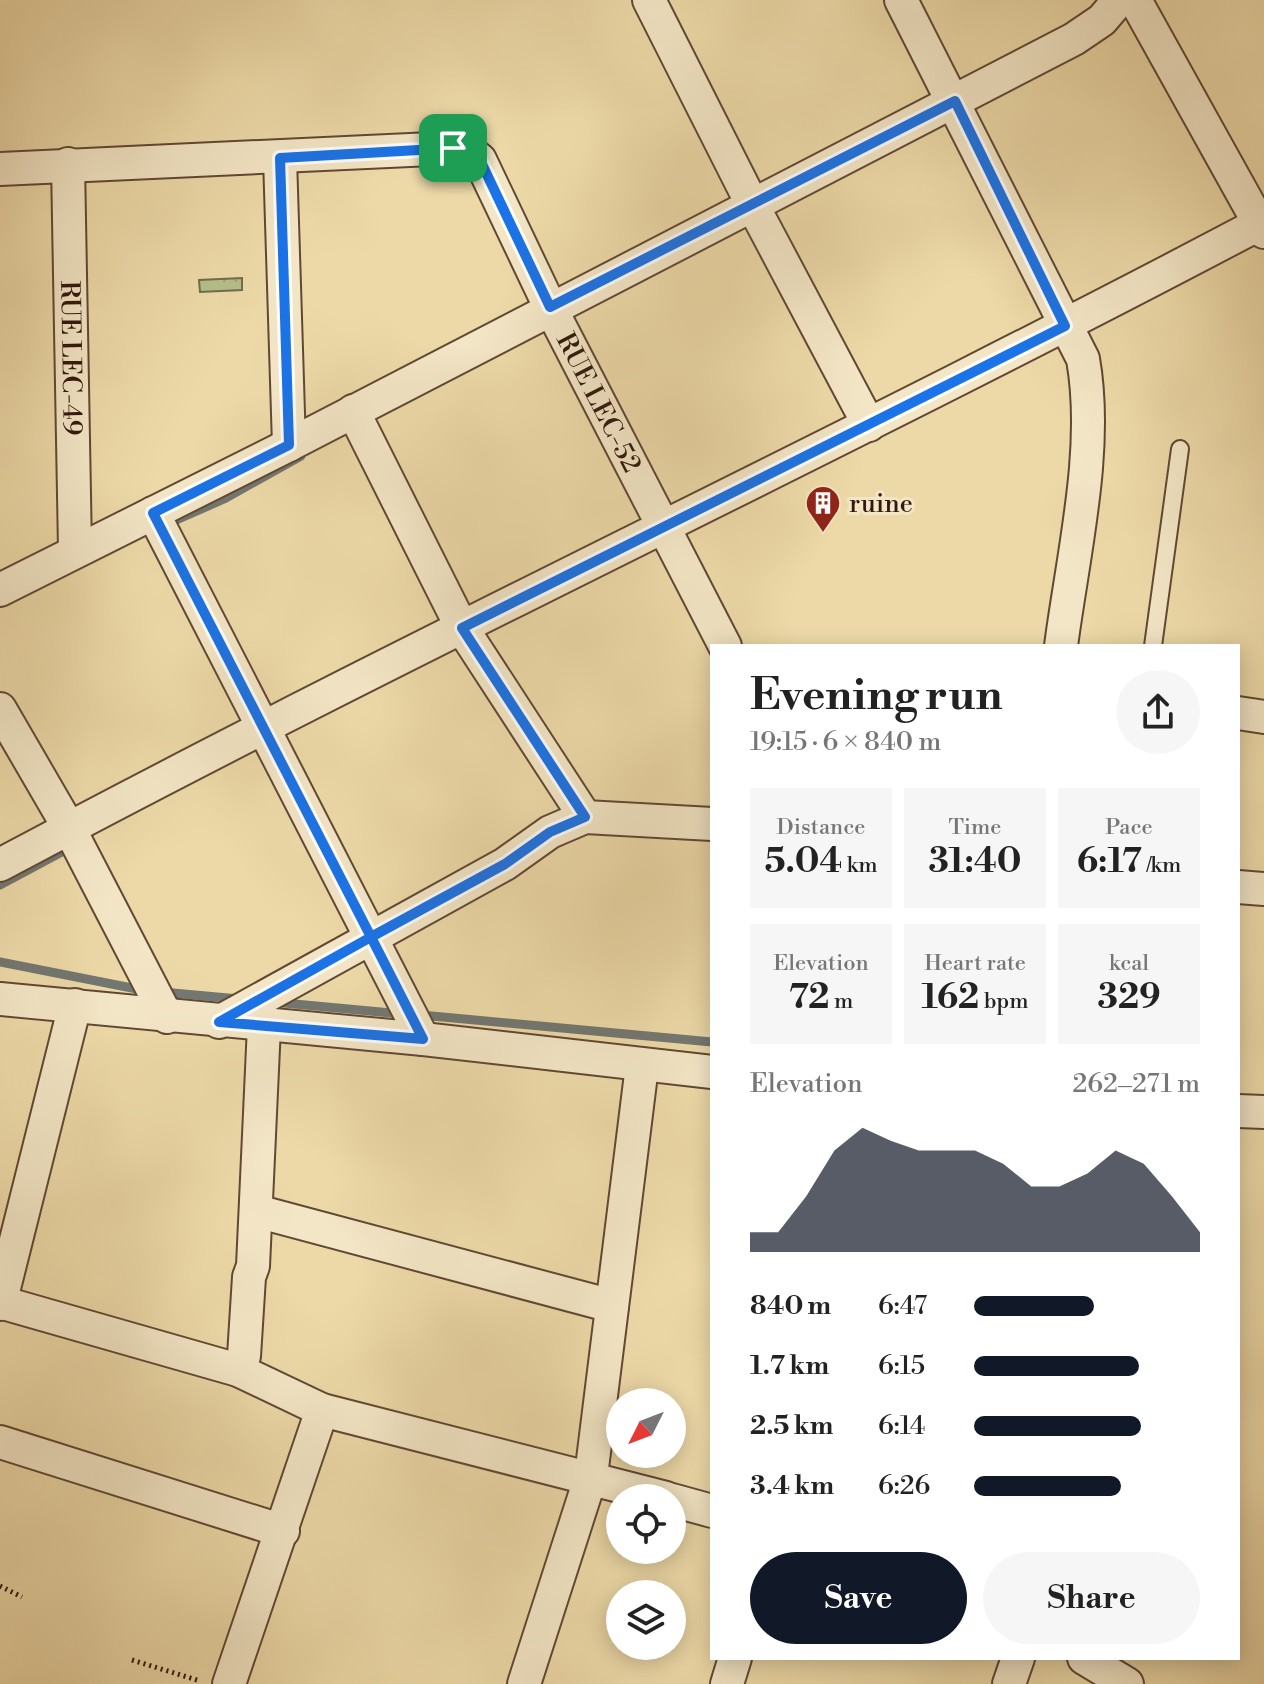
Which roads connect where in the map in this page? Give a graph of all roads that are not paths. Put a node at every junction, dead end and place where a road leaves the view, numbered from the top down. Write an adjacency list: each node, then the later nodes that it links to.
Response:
1 (649, 0): 9 (street)
2 (901, 0): 5 (street)
3 (1119, 0): 5 (street)
4 (1135, 0): 10 (street)
5 (955, 101): 9 (street); 12 (street)
6 (280, 158): 7 (street, RUE LEC-52); 11 (street, RUE LEC-52); 15 (street)
7 (68, 164): 8 (street, RUE LEC-52); 19 (street, RUE LEC-49)
8 (0, 169)
9 (753, 206): 11 (street); 14 (street)
10 (1262, 228): 12 (street)
11 (550, 307): 13 (street); 18 (street, RUE LEC-52)
12 (1065, 326): 14 (street); 23 (street)
13 (353, 411): 15 (street); 21 (street)
14 (869, 425): 18 (street)
15 (289, 445): 17 (street)
16 (1180, 449): 24 (lane)
17 (153, 513): 19 (street); 28 (street)
18 (663, 526): 21 (street); 22 (street, RUE LEC-52)
19 (75, 550): 20 (street)
20 (0, 590)
21 (462, 628): 28 (street); 29 (street)
22 (724, 644)
23 (1061, 644)
24 (1153, 644)
25 (0, 709): 31 (street)
26 (1240, 713): 27 (street)
27 (1264, 717)
28 (263, 728): 31 (street); 35 (street)
29 (585, 817): 30 (street); 35 (street)
30 (710, 824)
31 (69, 828): 32 (street); 38 (street)
32 (0, 865)
33 (1240, 887): 34 (street)
34 (1264, 889)
35 (371, 937): 39 (street); 41 (street)
36 (0, 999): 37 (street)
37 (75, 1005): 38 (street); 47 (street)
38 (167, 1017): 39 (street)
39 (219, 1022): 40 (street)
40 (264, 1026): 41 (street); 46 (street)
41 (423, 1039): 42 (street)
42 (642, 1066): 43 (street); 48 (street)
43 (710, 1072)
44 (1240, 1111): 45 (street)
45 (1264, 1112)
46 (256, 1211): 48 (street); 49 (street)
47 (0, 1302): 49 (street)
48 (612, 1306): 52 (street)
49 (238, 1370): 50 (street)
50 (322, 1410): 52 (street); 56 (street)
51 (0, 1442): 56 (street)
52 (591, 1476): 53 (street); 61 (street)
53 (618, 1484)
54 (686, 1504): 55 (street)
55 (710, 1510)
56 (283, 1531): 60 (street)
57 (734, 1660): 62 (street)
58 (1017, 1660): 63 (street)
59 (1087, 1660): 64 (street)
60 (229, 1684)
61 (524, 1684)
62 (727, 1684)
63 (1009, 1684)
64 (1127, 1684)

